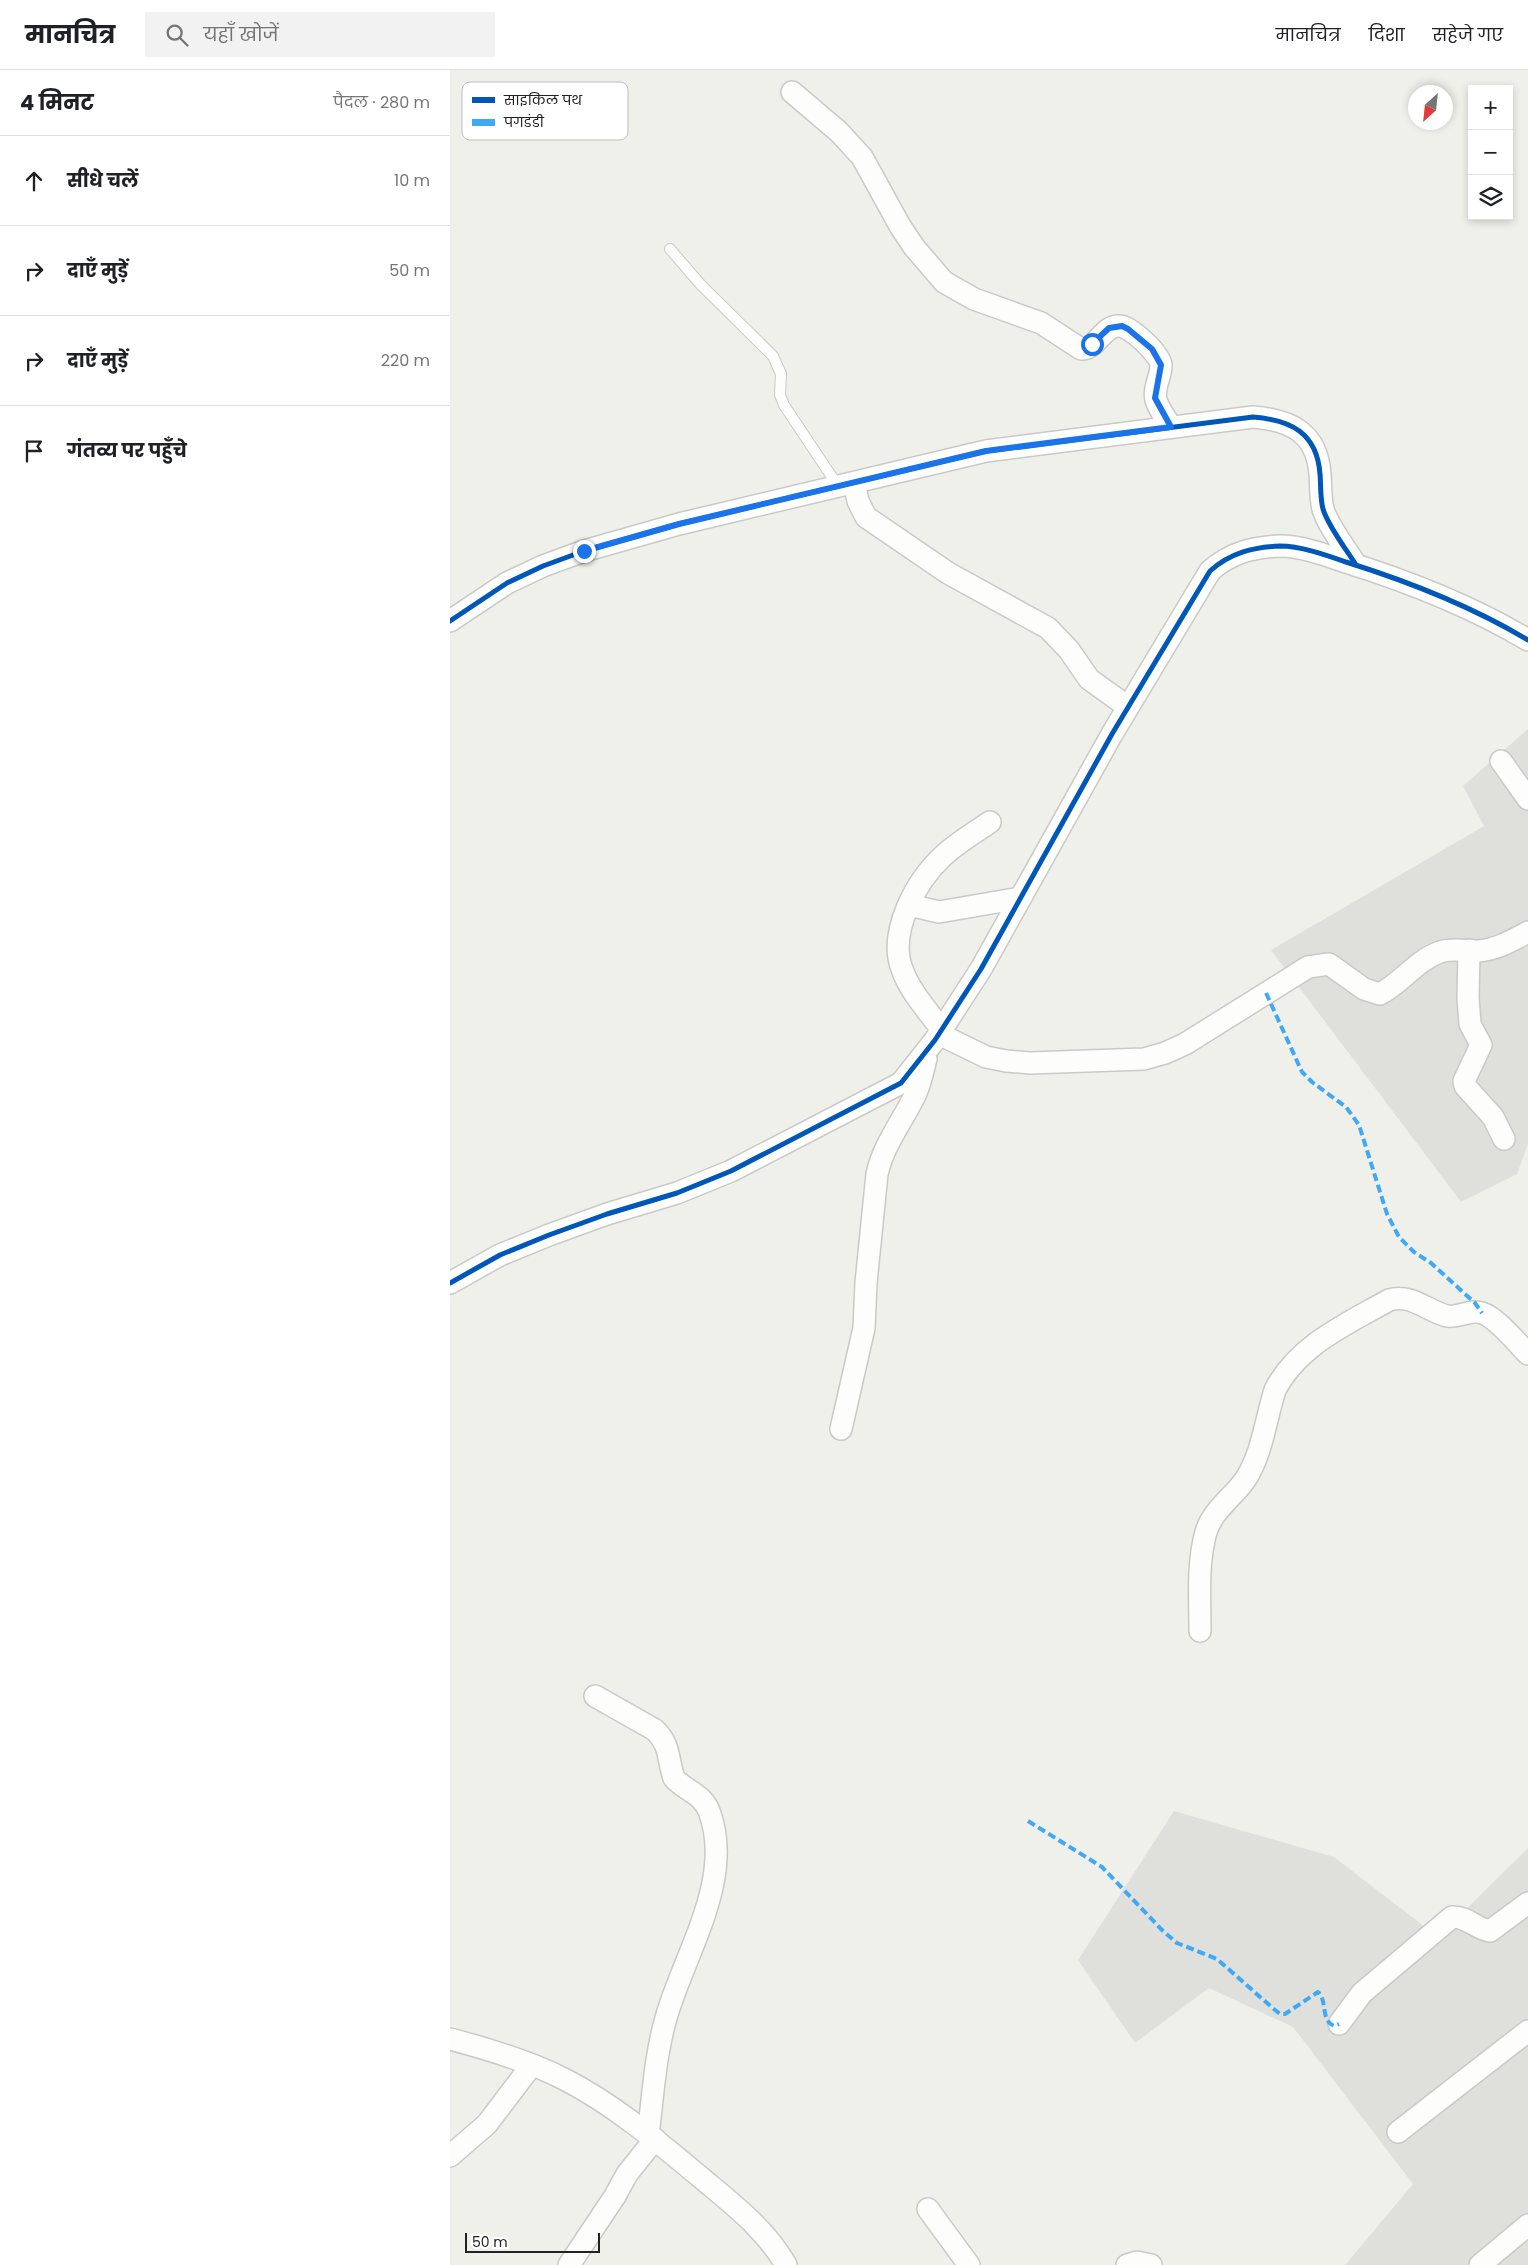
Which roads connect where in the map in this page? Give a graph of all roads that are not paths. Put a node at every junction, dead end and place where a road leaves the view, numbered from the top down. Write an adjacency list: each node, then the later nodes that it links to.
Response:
1 (792, 92): 3 (street)
2 (670, 249): 4 (lane)
3 (1171, 427): 4 (street); 5 (street)
4 (846, 484): 6 (street); 8 (street)
5 (1356, 565): 7 (street); 8 (street)
6 (450, 621)
7 (1528, 640)
8 (1128, 707): 12 (street)
9 (1501, 761): 10 (street)
10 (1528, 799)
11 (990, 822): 13 (street)
12 (1020, 898): 13 (street); 16 (street)
13 (909, 905): 16 (street)
14 (1528, 932): 15 (street)
15 (1470, 950): 16 (street); 17 (street)
16 (937, 1038): 18 (street); 20 (street)
17 (1504, 1139)
18 (450, 1282)
19 (1528, 1354): 21 (street)
20 (841, 1429)
21 (1200, 1631)
22 (594, 1696): 29 (street)
23 (1528, 1903): 24 (street)
24 (1339, 2024)
25 (1528, 2030): 28 (street)
26 (450, 2039): 27 (street)
27 (531, 2066): 29 (street); 30 (street)
28 (1398, 2132)
29 (652, 2137): 33 (street); 34 (street)
30 (450, 2156)
31 (928, 2209): 35 (street)
32 (1528, 2225): 38 (street)
33 (569, 2265)
34 (786, 2265)
35 (969, 2265)
36 (1127, 2265): 37 (street)
37 (1151, 2265)
38 (1480, 2265)

